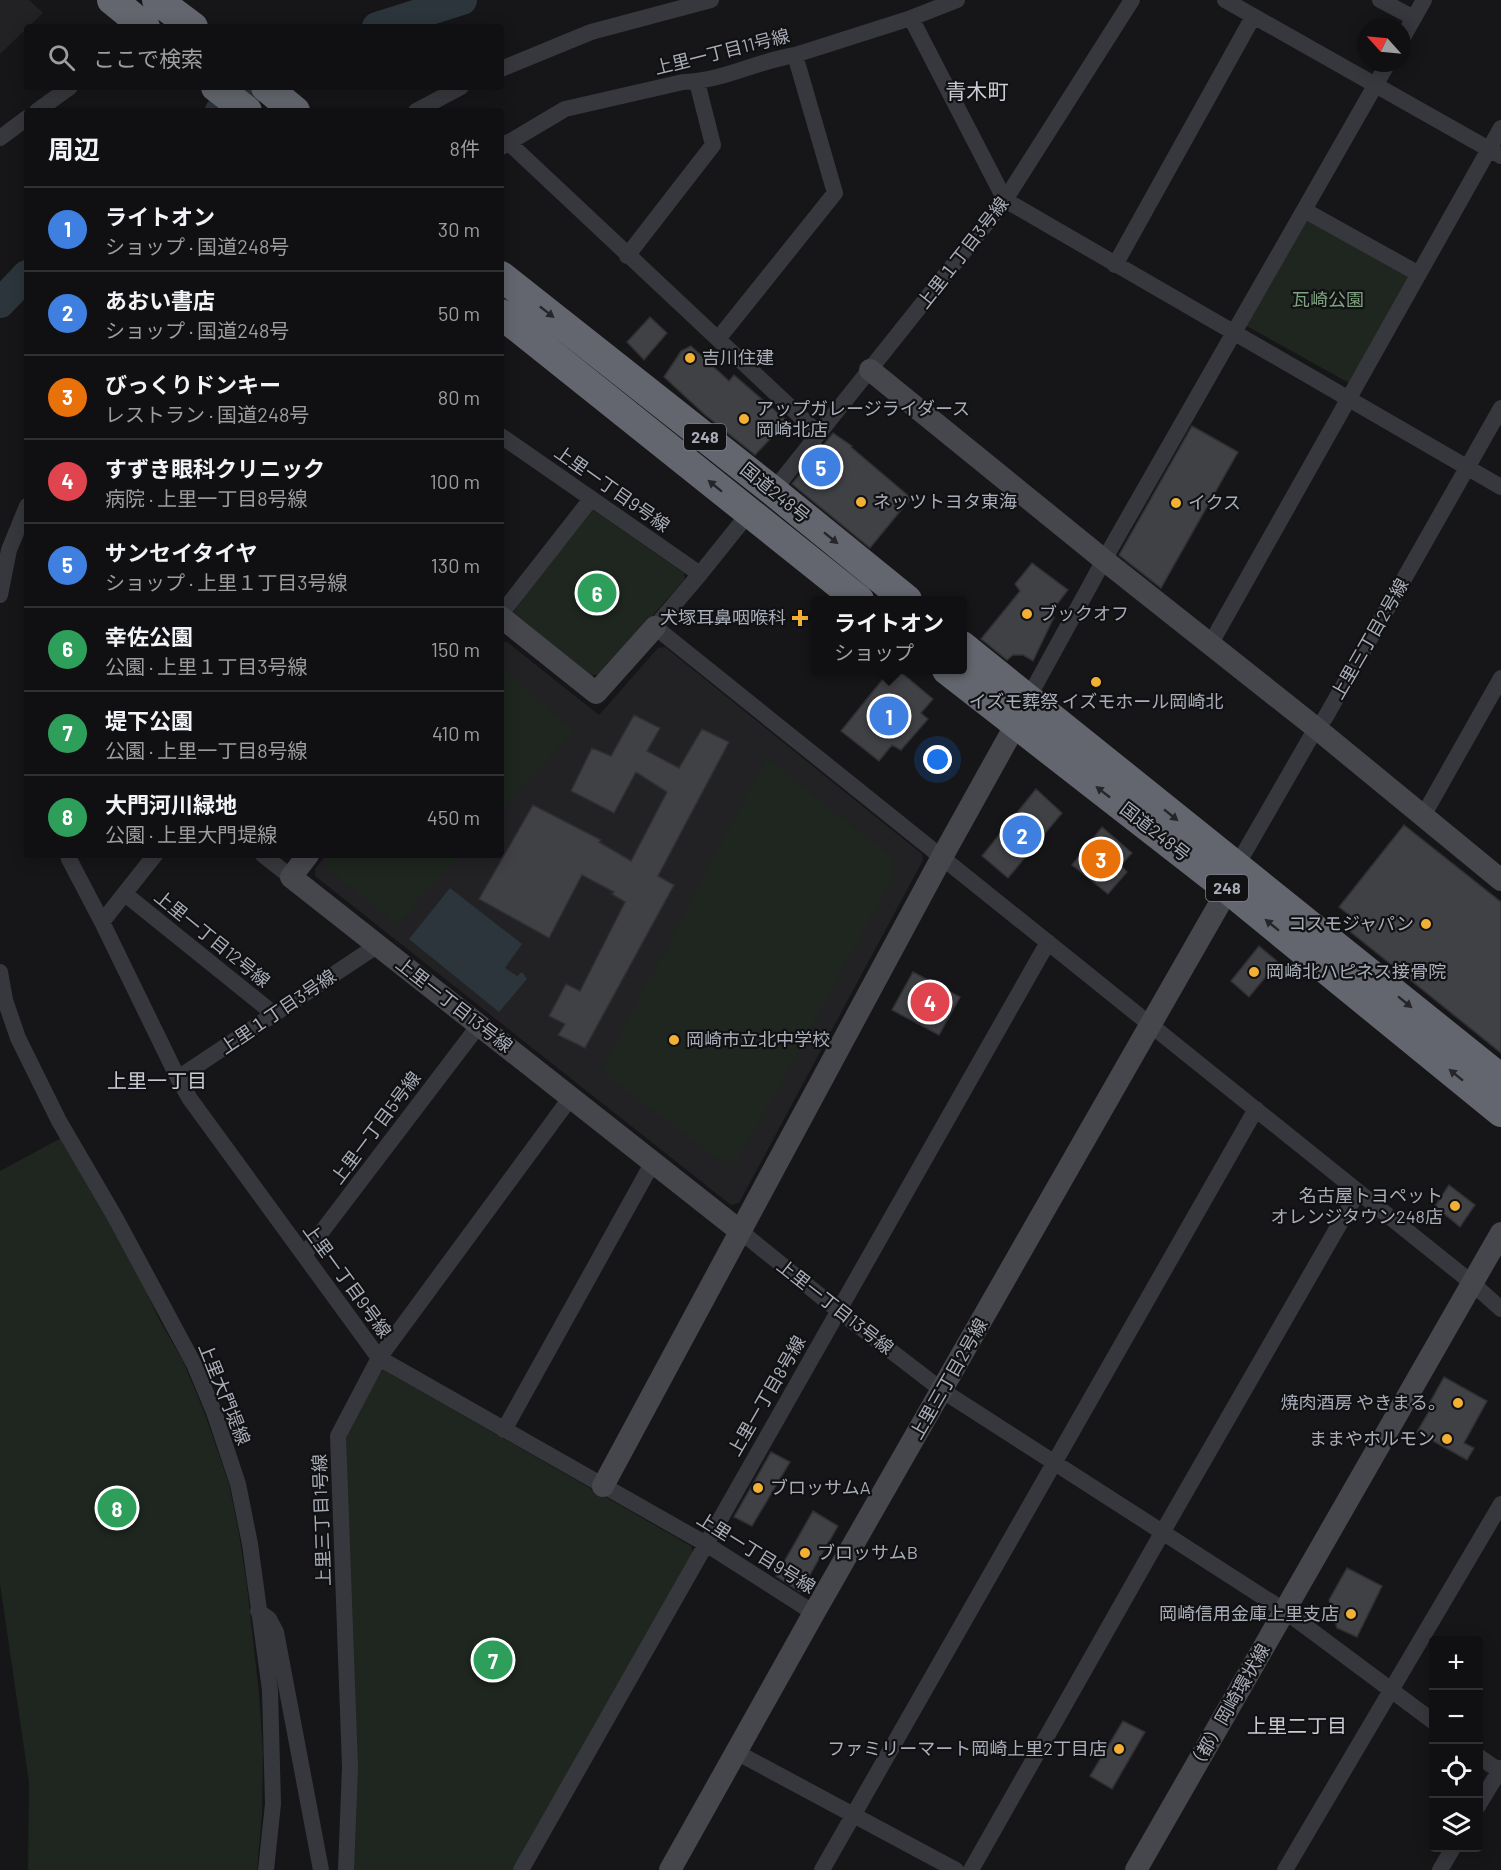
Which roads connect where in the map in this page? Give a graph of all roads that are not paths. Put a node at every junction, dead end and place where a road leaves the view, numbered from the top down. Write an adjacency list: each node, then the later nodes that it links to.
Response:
1 (112, 0): 8 (highway)
2 (711, 0): 15 (street)
3 (957, 0): 10 (street, 上里一丁目11号線)
4 (1132, 0): 32 (street, 上里１丁目3号線)
5 (1225, 0): 9 (street)
6 (1380, 0): 11 (street)
7 (1424, 0): 11 (street)
8 (162, 8): 13 (highway)
9 (1253, 17): 18 (street); 35 (street)
10 (911, 18): 14 (street, 上里一丁目11号線); 32 (street)
11 (1414, 18): 12 (street)
12 (1411, 23)
13 (188, 24)
14 (795, 55): 17 (street, 上里一丁目11号線); 40 (street)
15 (504, 68)
16 (1383, 72): 18 (street)
17 (697, 82): 30 (street, 上里一丁目11号線); 34 (street)
18 (1376, 86): 31 (street); 33 (street)
19 (66, 90): 23 (street)
20 (220, 90): 24 (highway)
21 (270, 90): 25 (highway)
22 (455, 90): 26 (street)
23 (40, 108)
24 (243, 108)
25 (291, 108)
26 (422, 108)
27 (24, 120): 29 (street)
28 (1501, 128): 31 (street)
29 (0, 138)
30 (504, 145): 34 (street)
31 (1495, 152): 36 (street)
32 (1005, 200): 35 (street); 41 (street, 上里１丁目3号線)
33 (1304, 210): 36 (street); 39 (street)
34 (627, 256): 40 (street)
35 (1115, 265): 39 (street)
36 (1419, 274): 42 (street)
37 (504, 278): 48 (highway, 国道248号 / 248, one-way to 48)
38 (504, 316): 51 (highway, 国道248号 / 248, one-way to 38)
39 (1234, 333): 42 (street); 52 (street)
40 (718, 339): 44 (street)
41 (870, 370): 44 (street, 上里１丁目3号線); 52 (street)
42 (1348, 399): 46 (street); 60 (street)
43 (1501, 408): 46 (street, 上里三丁目2号線)
44 (819, 434): 48 (street, 上里１丁目3号線)
45 (504, 438): 49 (street, 上里一丁目9号線)
46 (1467, 468): 47 (street); 65 (street, 上里三丁目2号線)
47 (1501, 487)
48 (773, 491): 56 (highway, 国道248号 / 248, one-way to 56)
49 (591, 499): 53 (street, 上里一丁目9号線); 57 (street)
50 (24, 513): 54 (street)
51 (749, 513): 53 (street); 55 (highway, 国道248号 / 248)
52 (1104, 560): 60 (street); 64 (street)
53 (700, 574): 59 (street)
54 (0, 595)
55 (854, 596)
56 (902, 596)
57 (504, 612)
58 (504, 618): 59 (street)
59 (655, 627): 67 (street)
60 (1211, 643): 65 (street)
61 (967, 650): 64 (highway, 国道248号 / 248)
62 (956, 674): 64 (highway, 国道248号 / 248)
63 (1501, 678): 66 (street)
64 (1022, 711): 67 (street); 73 (highway, 国道248号 / 248)
65 (1316, 728): 66 (street); 73 (street, 上里三丁目2号線)
66 (1423, 816): 74 (street)
67 (942, 857): 77 (street); 90 (street)
68 (69, 858): 76 (street, 上里一丁目9号線)
69 (153, 858): 75 (street)
70 (267, 858): 72 (street, 上里一丁目13号線)
71 (306, 858): 72 (street)
72 (291, 876): 78 (street, 上里一丁目13号線)
73 (1232, 878): 82 (street, 上里三丁目2号線); 84 (highway, 国道248号 / 248, one-way to 84); 87 (highway, 国道248号 / 248, one-way to 73)
74 (1501, 880)
75 (125, 894): 76 (street); 80 (street, 上里一丁目12号線)
76 (102, 922): 83 (street, 上里一丁目9号線)
77 (1048, 942): 82 (street); 95 (street, 上里一丁目8号線)
78 (378, 945): 80 (street, 上里１丁目3号線); 81 (street, 上里一丁目13号線)
79 (0, 972): 104 (street, 上里大門堤線)
80 (274, 1014): 83 (street, 上里１丁目3号線)
81 (479, 1025): 85 (street, 上里一丁目13号線); 92 (street, 上里一丁目5号線)
82 (1151, 1025): 86 (street); 97 (street, 上里三丁目2号線)
83 (178, 1078): 92 (street, 上里一丁目9号線)
84 (1501, 1079)
85 (571, 1097): 88 (street, 上里一丁目13号線); 96 (street, 上里三丁目1号線)
86 (1256, 1109): 89 (street); 99 (street)
87 (1501, 1112)
88 (653, 1162): 90 (street, 上里一丁目13号線); 98 (street)
89 (1358, 1192): 93 (street); 102 (street)
90 (740, 1231): 95 (street, 上里一丁目13号線); 100 (street)
91 (1501, 1233): 93 (street, （都）岡崎環状線)
92 (304, 1255): 96 (street, 上里一丁目9号線)
93 (1472, 1283): 94 (street); 105 (street, （都）岡崎環状線)
94 (1501, 1309)
95 (839, 1311): 97 (street, 上里一丁目13号線); 103 (street, 上里一丁目8号線)
96 (379, 1358): 98 (street, 上里一丁目9号線); 117 (street, 上里三丁目1号線)
97 (943, 1390): 99 (street, 上里一丁目13号線); 106 (street, 上里三丁目2号線)
98 (504, 1430): 100 (street, 上里一丁目9号線)
99 (1054, 1463): 102 (street, 上里一丁目13号線); 113 (street)
100 (603, 1486): 103 (street, 上里一丁目9号線)
101 (1501, 1504): 107 (street)
102 (1162, 1533): 105 (street, 上里一丁目13号線); 122 (street)
103 (705, 1544): 106 (street, 上里一丁目9号線); 118 (street, 上里一丁目8号線)
104 (258, 1611): 115 (street, 上里大門堤線); 116 (street)
105 (1284, 1611): 107 (street, 上里一丁目13号線); 123 (street, （都）岡崎環状線)
106 (814, 1613): 109 (street, 上里三丁目2号線)
107 (1391, 1690): 108 (street, 上里一丁目13号線); 124 (street)
108 (1429, 1718)
109 (736, 1752): 113 (street); 119 (street, 上里三丁目2号線)
110 (1483, 1759): 111 (street)
111 (1500, 1771): 112 (street)
112 (1483, 1799)
113 (854, 1815): 120 (street); 121 (street)
114 (1451, 1852): 125 (street)
115 (266, 1870)
116 (321, 1870)
117 (346, 1870)
118 (521, 1870)
119 (670, 1870)
120 (822, 1870)
121 (956, 1870)
122 (971, 1870)
123 (1136, 1870)
124 (1285, 1870)
125 (1440, 1870)

